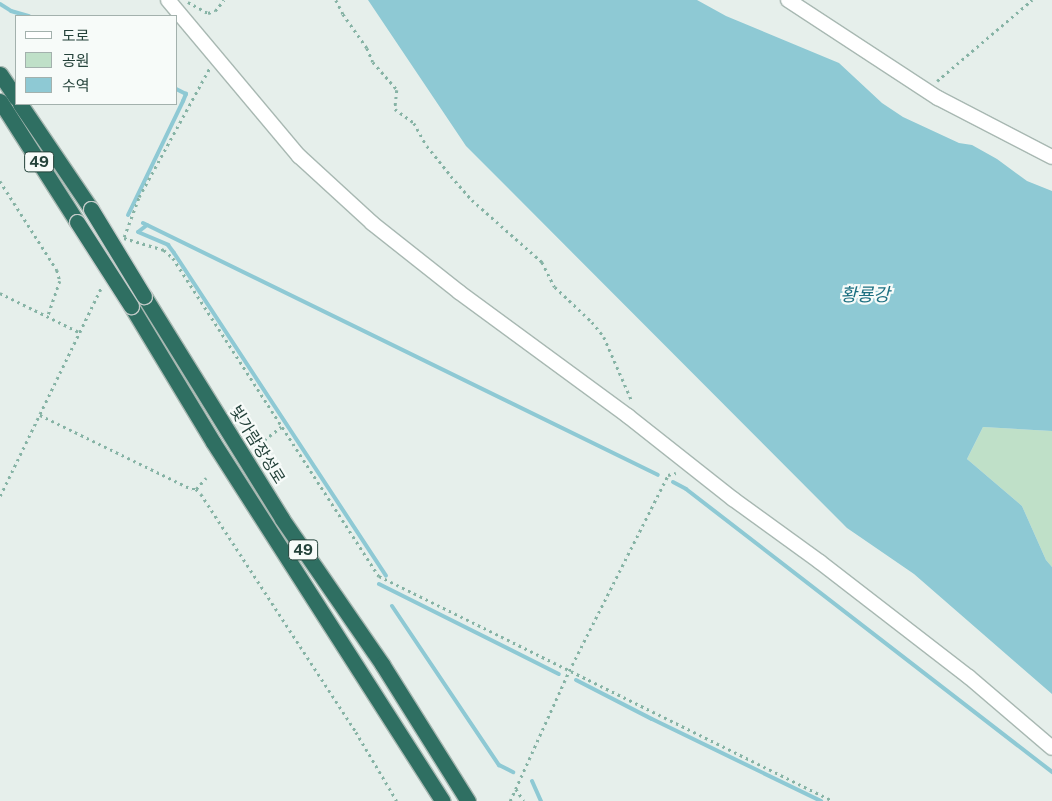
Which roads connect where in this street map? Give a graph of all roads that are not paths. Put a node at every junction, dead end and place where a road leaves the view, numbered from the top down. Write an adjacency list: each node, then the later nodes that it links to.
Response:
1 (788, 0): 7 (street)
2 (170, 2): 8 (street)
3 (0, 74): 4 (highway)
4 (15, 96)
5 (0, 102): 9 (highway, 49, bridge)
6 (21, 105): 10 (highway, 빛가람장성로 / 49, bridge)
7 (1052, 157)
8 (1052, 748)
9 (443, 801)
10 (468, 801)

